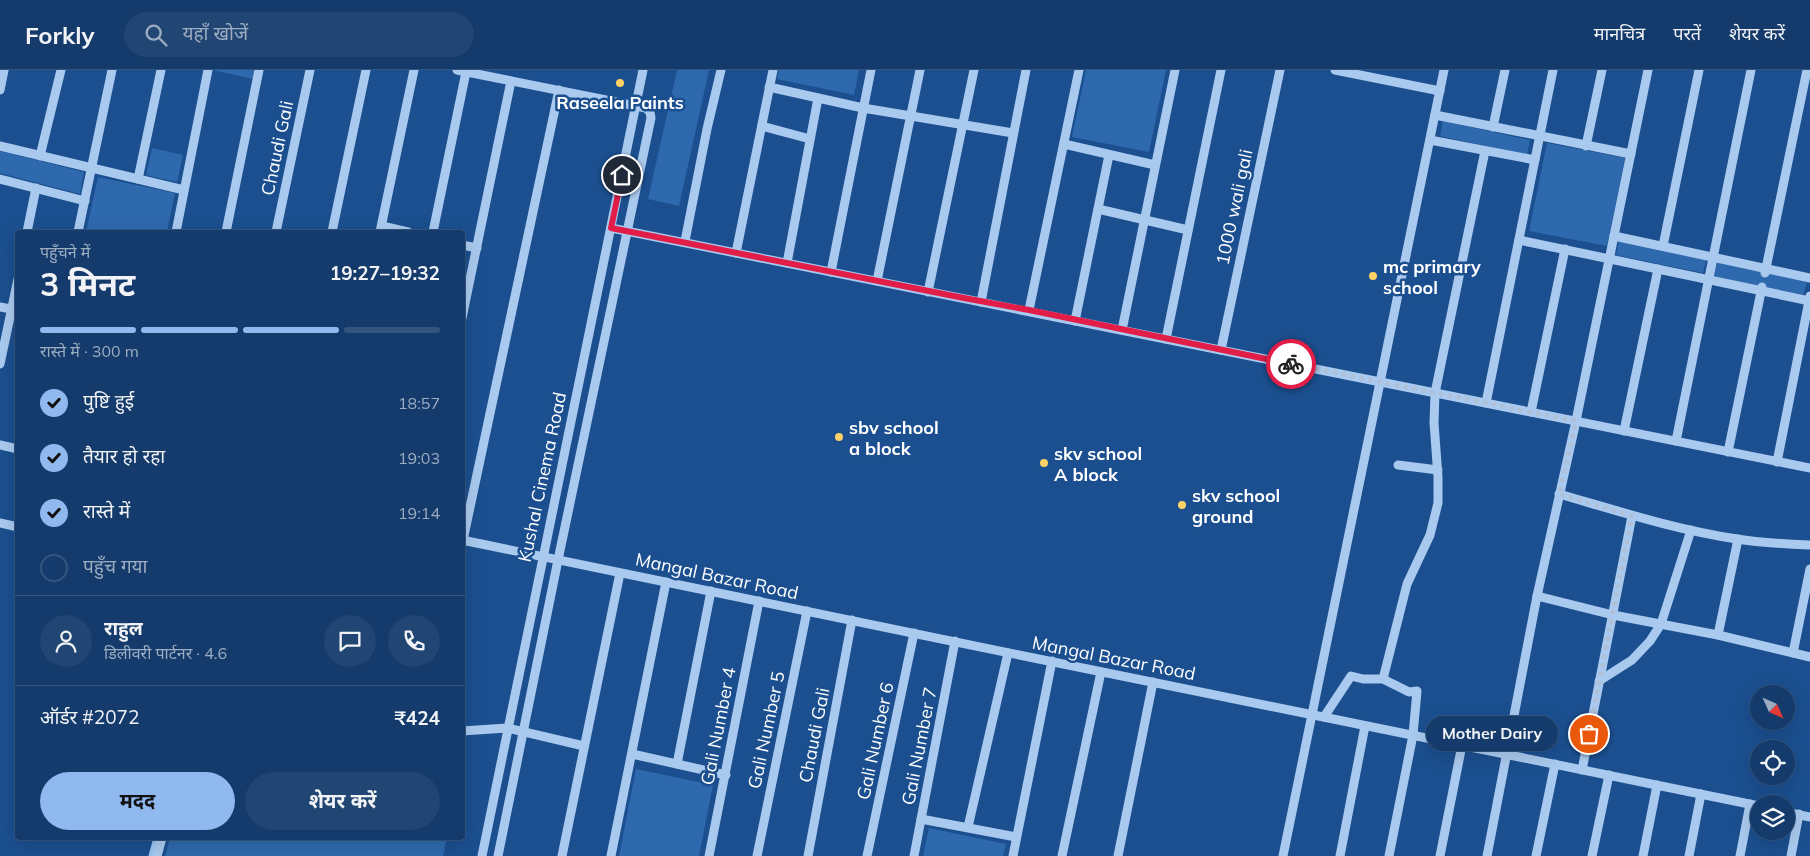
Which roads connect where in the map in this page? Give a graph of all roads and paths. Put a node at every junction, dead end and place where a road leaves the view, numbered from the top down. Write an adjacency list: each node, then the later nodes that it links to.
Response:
1 (4, 70): 34 (street)
2 (61, 70): 55 (street)
3 (112, 70): 58 (street)
4 (161, 70): 60 (street)
5 (208, 70): 62 (street)
6 (259, 70): 71 (street)
7 (310, 70): 72 (street, Chaudi Gali)
8 (366, 70): 73 (street)
9 (414, 70): 67 (street)
10 (643, 70): 38 (street, Kushal Cinema Road)
11 (720, 70): 79 (street)
12 (773, 70): 33 (street)
13 (871, 70): 39 (street)
14 (920, 70): 41 (street)
15 (974, 70): 42 (street)
16 (1026, 70): 45 (street)
17 (1079, 70): 49 (street)
18 (1175, 70): 57 (street)
19 (1221, 70): 75 (street)
20 (1280, 70): 106 (street, 1000 wali gali)
21 (1335, 70): 36 (street)
22 (1444, 70): 36 (street)
23 (1505, 70): 44 (street)
24 (1553, 70): 46 (street)
25 (1602, 70): 51 (street)
26 (1648, 70): 53 (street)
27 (1699, 70): 81 (street)
28 (1751, 70): 85 (street)
29 (1807, 70): 89 (street)
30 (462, 71): 31 (street); 74 (street)
31 (495, 74): 32 (street)
32 (511, 81): 35 (street); 82 (street)
33 (769, 87): 37 (street); 43 (street)
34 (0, 90)
35 (559, 90): 38 (street); 127 (street)
36 (1440, 90): 40 (street)
37 (818, 98): 39 (street); 47 (street)
38 (636, 106): 66 (street, Kushal Cinema Road); 76 (street, Kushal Cinema Road)
39 (863, 108): 41 (street); 90 (street)
40 (1435, 115): 44 (street); 48 (street)
41 (911, 117): 42 (street); 93 (street)
42 (963, 124): 45 (street); 96 (street)
43 (762, 126): 47 (street); 84 (street)
44 (1493, 127): 46 (street)
45 (1013, 133): 98 (street)
46 (1540, 136): 51 (street); 56 (street)
47 (810, 139): 87 (street)
48 (1430, 140): 52 (street); 108 (street)
49 (1064, 144): 54 (street); 102 (street)
50 (0, 146): 55 (street)
51 (1586, 146): 53 (street)
52 (1485, 151): 56 (street); 109 (street)
53 (1631, 154): 77 (street)
54 (1109, 155): 57 (street); 64 (street)
55 (40, 156): 58 (street)
56 (1535, 160): 78 (street)
57 (1155, 165): 65 (street)
58 (91, 169): 60 (street); 63 (street)
59 (0, 179): 61 (street)
60 (138, 179): 62 (street)
61 (36, 188): 63 (street); 68 (street)
62 (184, 190): 70 (street)
63 (85, 201): 69 (street)
64 (1098, 209): 65 (street); 103 (street)
65 (1144, 220): 75 (street); 104 (street)
66 (611, 228): 76 (street); 131 (street, Kushal Cinema Road)
67 (381, 229)
68 (27, 230)
69 (78, 230)
70 (176, 230)
71 (226, 230)
72 (276, 230)
73 (332, 230)
74 (434, 230)
75 (1188, 230): 105 (street)
76 (627, 231): 79 (street); 132 (street, Kushal Cinema Road)
77 (1614, 236): 81 (street); 86 (street)
78 (1519, 240): 83 (street); 110 (street)
79 (685, 242): 84 (street)
80 (465, 246): 82 (street)
81 (1663, 246): 85 (street)
82 (476, 248): 99 (street)
83 (1565, 249): 86 (street); 111 (street)
84 (736, 253): 87 (street)
85 (1713, 257): 89 (street); 92 (street)
86 (1609, 259): 88 (street); 112 (street)
87 (787, 263): 90 (street)
88 (1658, 269): 92 (street); 113 (street)
89 (1766, 271): 91 (street)
90 (831, 272): 93 (street)
91 (1810, 278)
92 (1708, 280): 94 (street); 114 (street)
93 (877, 281): 96 (street)
94 (1762, 289): 97 (street); 117 (street)
95 (15, 292): 101 (street)
96 (928, 292): 98 (street)
97 (1810, 299): 118 (street)
98 (981, 302): 102 (street)
99 (465, 303)
100 (0, 307): 101 (street)
101 (11, 309): 107 (street)
102 (1029, 310): 103 (street)
103 (1075, 321): 104 (street)
104 (1122, 330): 105 (street)
105 (1166, 339): 106 (street)
106 (1221, 350): 108 (street)
107 (0, 364)
108 (1381, 382): 109 (street); 154 (street)
109 (1435, 393): 110 (street); 121 (street)
110 (1486, 403): 111 (street)
111 (1531, 412): 112 (street)
112 (1576, 421): 113 (street); 122 (street)
113 (1624, 431): 114 (street)
114 (1676, 441): 117 (street)
115 (0, 445): 116 (street)
116 (15, 448)
117 (1728, 452): 118 (street)
118 (1777, 462): 120 (street)
119 (1398, 464): 121 (street)
120 (1810, 468)
121 (1438, 470): 151 (street)
122 (1559, 494): 123 (street); 137 (street)
123 (1632, 516): 126 (street); 140 (street)
124 (0, 523): 125 (street)
125 (15, 526)
126 (1691, 530): 128 (street); 142 (street)
127 (465, 531)
128 (1738, 539): 130 (street); 144 (street)
129 (465, 540): 131 (street, Mangal Bazar Road)
130 (1810, 545)
131 (542, 557): 132 (street, Mangal Bazar Road); 157 (street, Kushal Cinema Road)
132 (558, 560): 134 (street, Mangal Bazar Road); 159 (street, Kushal Cinema Road)
133 (1810, 568): 147 (street)
134 (620, 573): 135 (street, Mangal Bazar Road); 162 (street)
135 (666, 582): 136 (street, Mangal Bazar Road); 163 (street)
136 (711, 591): 138 (street, Mangal Bazar Road); 165 (street)
137 (1537, 596): 140 (street); 164 (street)
138 (759, 601): 139 (street, Mangal Bazar Road); 168 (street, Gali Number 4)
139 (807, 611): 141 (street, Mangal Bazar Road); 187 (street, Gali Number 5)
140 (1613, 615): 142 (street); 152 (street)
141 (852, 620): 143 (street, Mangal Bazar Road); 188 (street, Chaudi Gali)
142 (1662, 624): 144 (street); 152 (street)
143 (914, 633): 145 (street, Mangal Bazar Road); 189 (street, Gali Number 6)
144 (1718, 635): 147 (street)
145 (955, 641): 146 (street, Mangal Bazar Road); 176 (street, Gali Number 7)
146 (1008, 653): 149 (street, Mangal Bazar Road); 178 (street)
147 (1793, 653): 148 (street)
148 (1810, 657)
149 (1052, 661): 150 (street, Mangal Bazar Road); 179 (street)
150 (1101, 672): 153 (street, Mangal Bazar Road); 192 (street)
151 (1383, 679): 155 (street); 160 (street)
152 (1600, 681): 167 (street)
153 (1153, 682): 154 (street, Mangal Bazar Road); 193 (street)
154 (1312, 714): 155 (street, Mangal Bazar Road); 194 (street)
155 (1324, 717): 156 (street, Mangal Bazar Road)
156 (1366, 726): 160 (street, Mangal Bazar Road); 195 (street)
157 (507, 728): 158 (street); 159 (street); 182 (street, Kushal Cinema Road)
158 (465, 731)
159 (523, 732): 162 (street); 183 (street, Kushal Cinema Road)
160 (1413, 735): 161 (street, Mangal Bazar Road); 196 (street)
161 (1462, 745): 164 (street, Mangal Bazar Road); 197 (street)
162 (584, 746): 184 (street)
163 (632, 754): 165 (street); 185 (street)
164 (1507, 755): 166 (street, Mangal Bazar Road); 198 (street)
165 (677, 764): 168 (street)
166 (1555, 764): 167 (street, Mangal Bazar Road); 199 (street)
167 (1582, 770): 169 (street, Mangal Bazar Road)
168 (726, 775): 186 (street, Gali Number 4)
169 (1609, 775): 170 (street, Mangal Bazar Road); 200 (street)
170 (1657, 785): 171 (street, Mangal Bazar Road); 201 (street)
171 (1701, 794): 172 (street, Mangal Bazar Road); 202 (street)
172 (1750, 804)
173 (1795, 813): 174 (street)
174 (1799, 814): 175 (street); 204 (street)
175 (1810, 817)
176 (921, 819): 178 (street); 190 (street, Gali Number 7)
177 (1750, 820): 203 (street)
178 (968, 828): 179 (street)
179 (1016, 838): 191 (street)
180 (162, 840): 181 (street)
181 (158, 856)
182 (482, 856)
183 (498, 856)
184 (562, 856)
185 (611, 856)
186 (709, 856)
187 (757, 856)
188 (808, 856)
189 (868, 856)
190 (914, 856)
191 (1013, 856)
192 (1062, 856)
193 (1118, 856)
194 (1283, 856)
195 (1340, 856)
196 (1389, 856)
197 (1440, 856)
198 (1488, 856)
199 (1536, 856)
200 (1592, 856)
201 (1643, 856)
202 (1689, 856)
203 (1740, 856)
204 (1791, 856)

